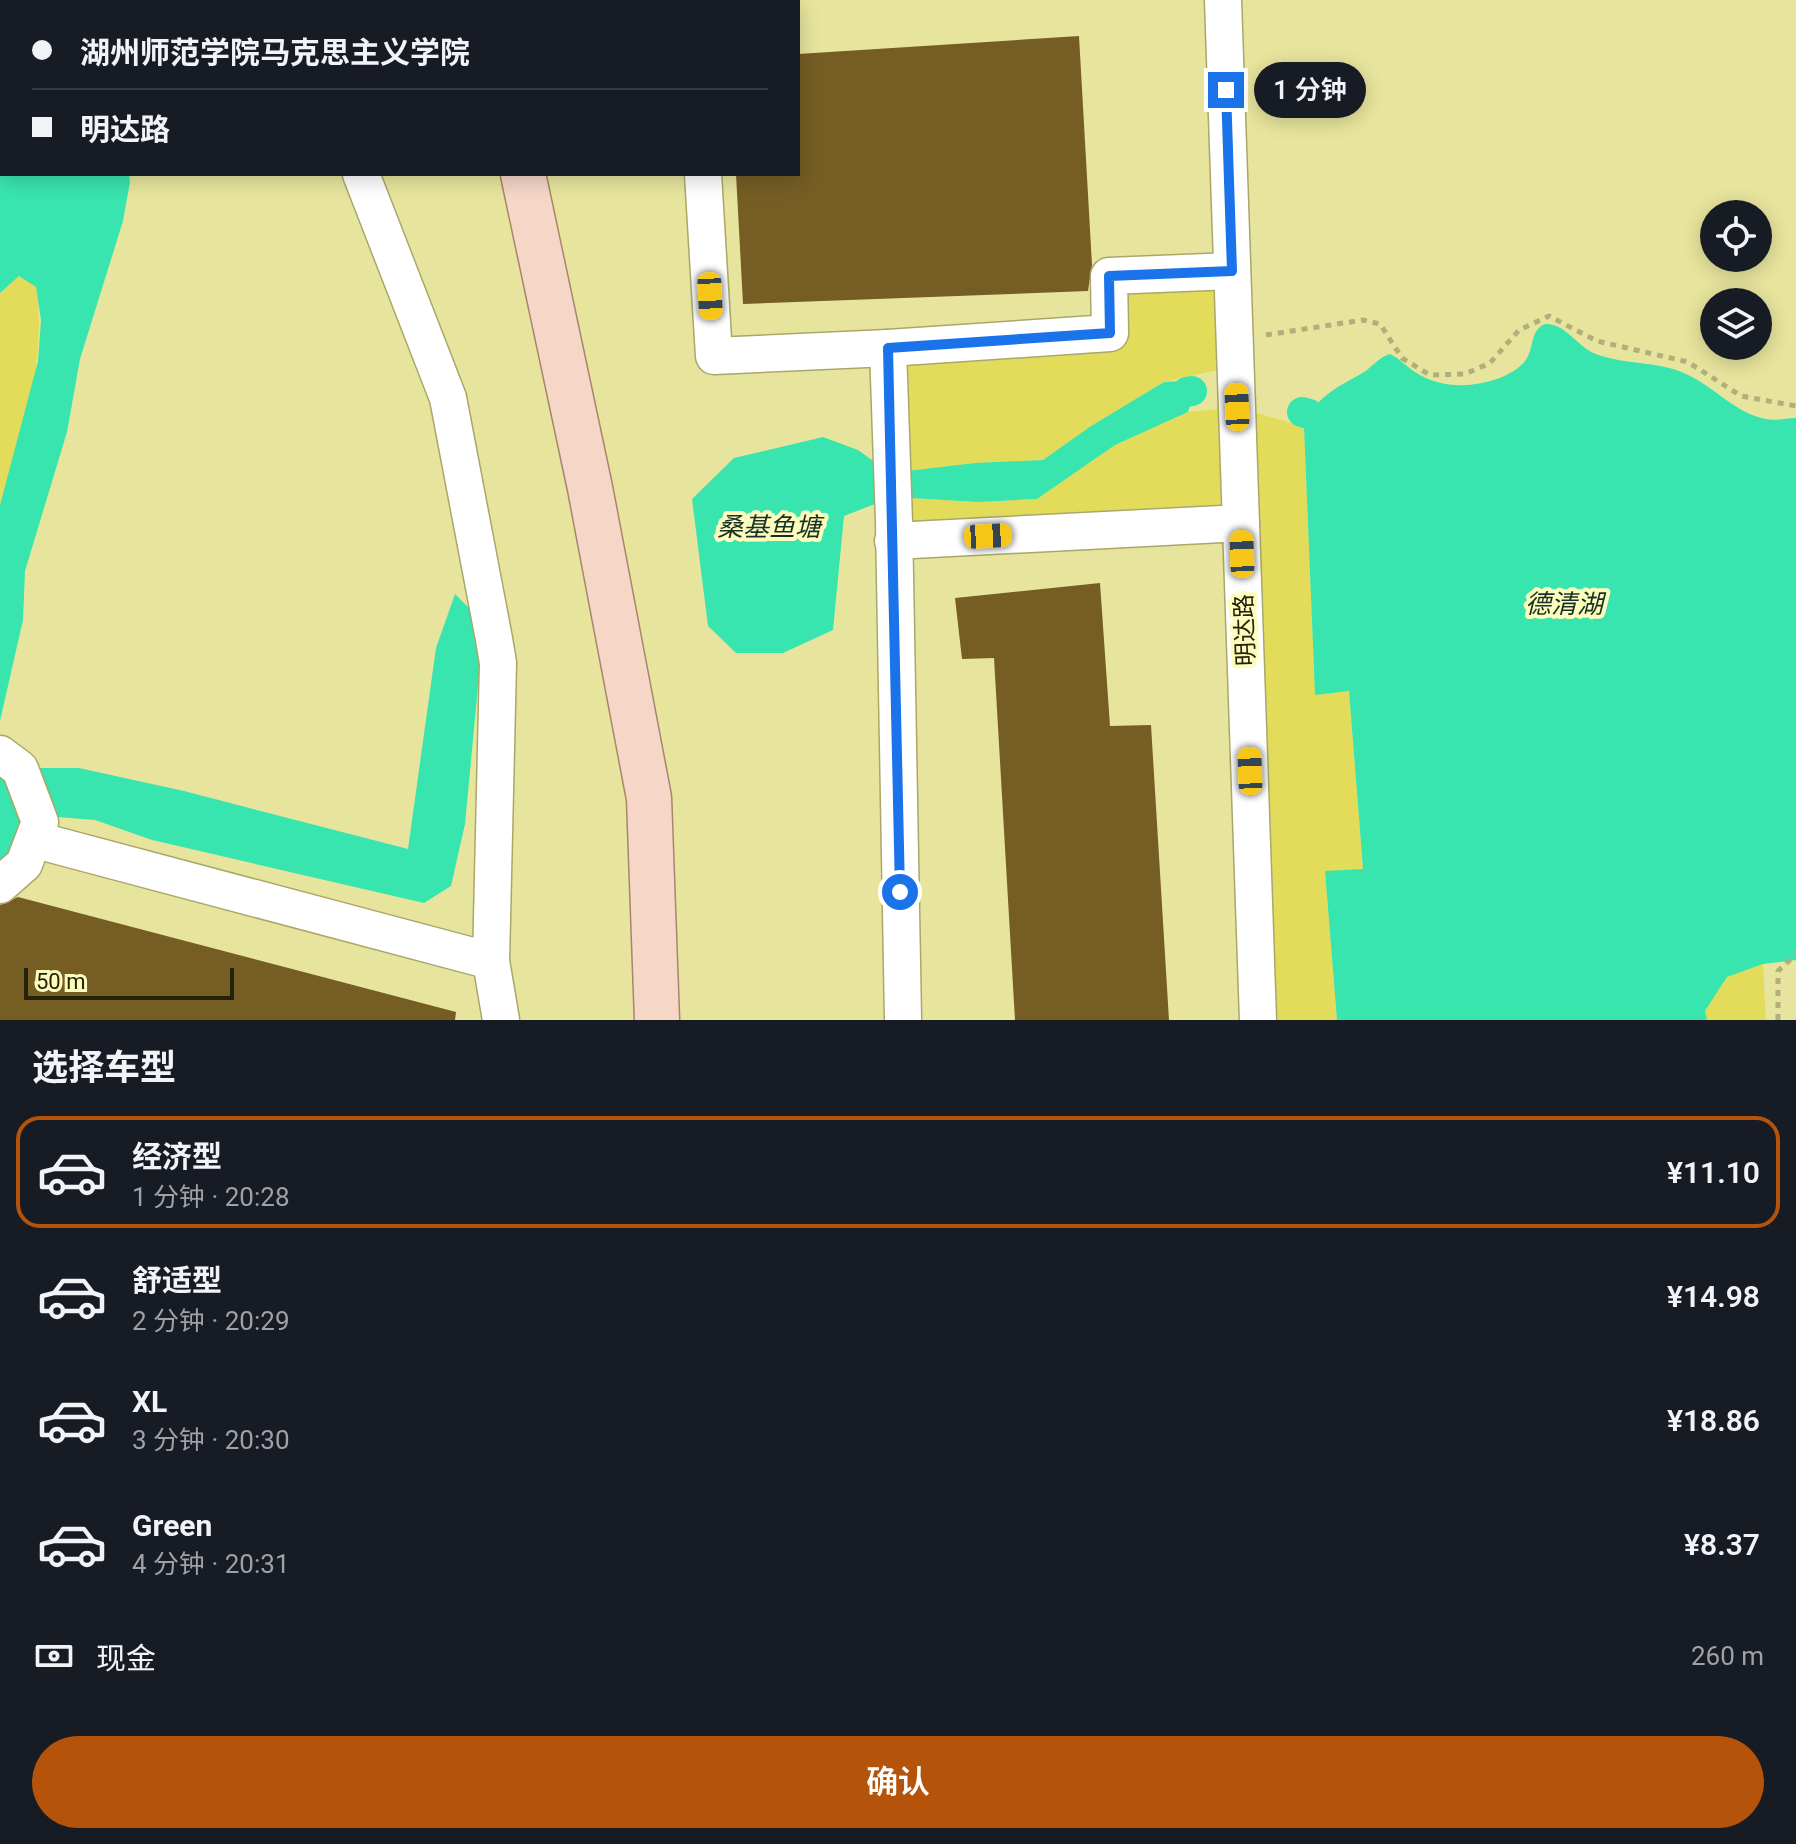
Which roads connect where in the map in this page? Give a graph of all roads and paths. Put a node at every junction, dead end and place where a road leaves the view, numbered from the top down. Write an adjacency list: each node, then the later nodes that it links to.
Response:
1 (1223, 0): 5 (street, 明达路)
2 (362, 176): 15 (street)
3 (523, 176): 17 (main road)
4 (703, 176): 7 (street)
5 (1232, 271): 6 (street, 明达路); 7 (street)
6 (1235, 339): 8 (path); 9 (street, 明达路)
7 (888, 348): 10 (street)
8 (1796, 406)
9 (1241, 523): 10 (street); 19 (street, 明达路)
10 (893, 541): 18 (street)
11 (8, 760): 12 (street)
12 (38, 831): 13 (street); 15 (street)
13 (0, 885)
14 (1796, 954): 20 (path)
15 (491, 961): 16 (street)
16 (501, 1020)
17 (657, 1020)
18 (903, 1020)
19 (1258, 1020)
20 (1778, 1020)

